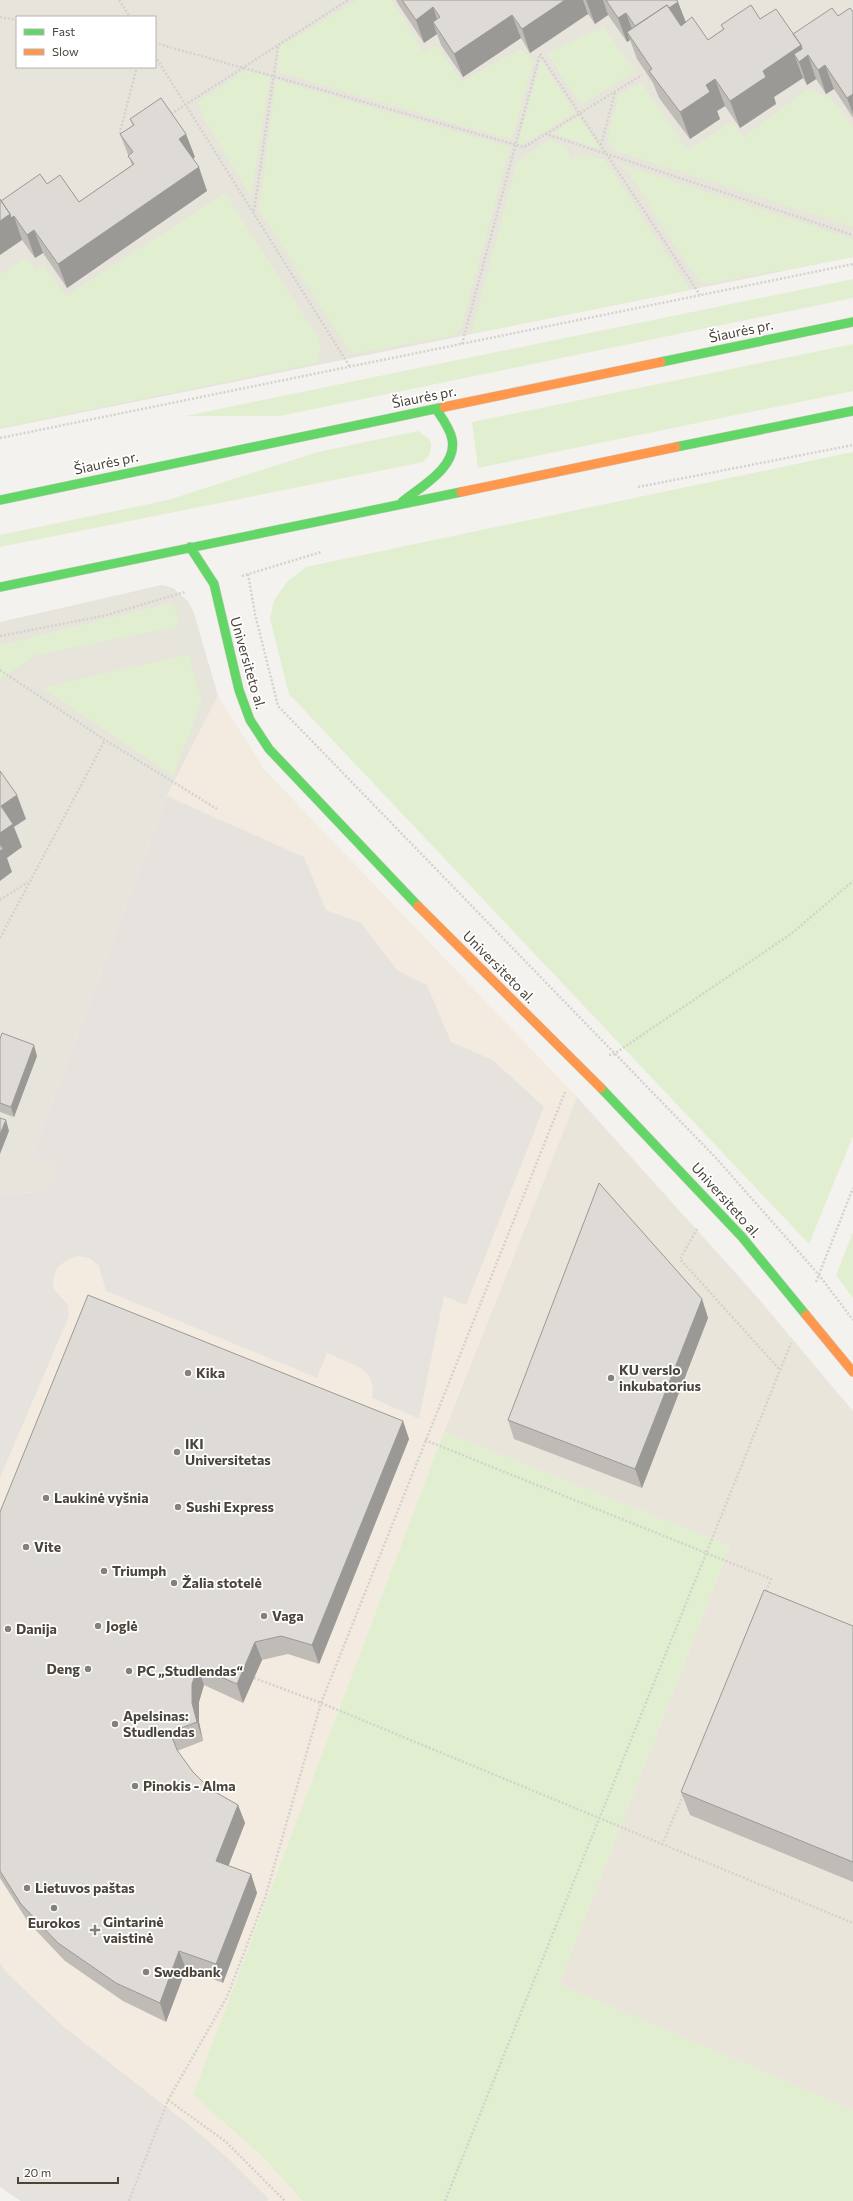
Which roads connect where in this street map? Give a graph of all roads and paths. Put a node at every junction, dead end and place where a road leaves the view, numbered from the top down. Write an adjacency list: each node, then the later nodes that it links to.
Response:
1 (119, 0): 3 (path)
2 (348, 0): 7 (path)
3 (129, 16)
4 (0, 17): 5 (path)
5 (16, 20)
6 (156, 43): 9 (path)
7 (278, 45): 9 (path); 11 (path)
8 (156, 58): 14 (path)
9 (244, 67): 11 (path); 14 (path)
10 (137, 68): 18 (path)
11 (274, 75): 19 (path); 22 (path)
12 (642, 75): 13 (path)
13 (616, 92): 15 (path); 20 (path)
14 (186, 105): 16 (path); 22 (path)
15 (580, 114): 17 (path); 19 (path); 20 (path)
16 (166, 117)
17 (546, 134): 19 (path); 21 (path)
18 (126, 142)
19 (516, 145): 27 (path)
20 (601, 146): 21 (path)
21 (607, 154): 23 (path); 25 (path)
22 (253, 212): 28 (path)
23 (853, 235)
24 (853, 264): 25 (path)
25 (700, 295): 27 (path)
26 (853, 322): 29 (main road, Šiaurės pr.)
27 (462, 344): 28 (path)
28 (350, 366): 31 (path)
29 (436, 409): 34 (main road, Šiaurės pr.); 37 (main road)
30 (853, 410): 37 (main road)
31 (0, 438)
32 (853, 445): 33 (path)
33 (631, 488)
34 (12, 497): 35 (main road, Šiaurės pr.); 36 (main road)
35 (0, 500)
36 (0, 504)
37 (399, 504): 38 (main road)
38 (190, 547): 41 (main road, Universiteto al.); 42 (main road)
39 (323, 552): 40 (path)
40 (248, 574): 41 (path); 51 (path)
41 (214, 584): 43 (path); 52 (main road, Universiteto al.)
42 (0, 587)
43 (0, 636)
44 (0, 670): 45 (path)
45 (105, 740): 46 (path); 48 (path)
46 (217, 809)
47 (853, 881): 51 (path)
48 (28, 882): 49 (path); 50 (path)
49 (0, 900)
50 (0, 938)
51 (614, 1054): 52 (path); 55 (path)
52 (577, 1063): 54 (main road, Universiteto al.); 60 (path)
53 (853, 1188): 55 (path)
54 (711, 1202): 56 (main road, Universiteto al.); 58 (path)
55 (819, 1275): 56 (path); 57 (path)
56 (804, 1311): 58 (path); 59 (main road, Universiteto al.)
57 (853, 1320)
58 (780, 1370): 61 (path)
59 (853, 1372)
60 (424, 1440): 61 (path); 64 (path)
61 (707, 1554): 62 (path); 66 (path)
62 (762, 1601)
63 (254, 1678): 64 (path)
64 (321, 1703): 66 (path); 69 (path)
65 (687, 1786): 67 (path)
66 (599, 1819): 67 (path); 72 (path)
67 (662, 1845): 68 (path)
68 (853, 1923)
69 (168, 2100): 70 (path); 71 (path)
70 (129, 2201)
71 (285, 2201)
72 (444, 2201)

